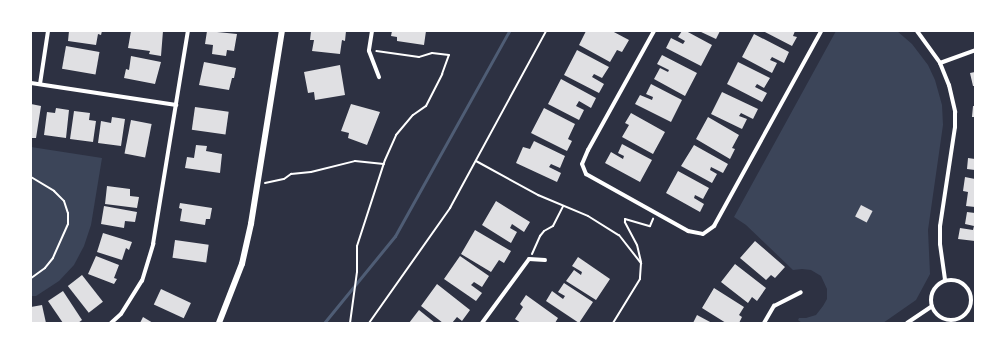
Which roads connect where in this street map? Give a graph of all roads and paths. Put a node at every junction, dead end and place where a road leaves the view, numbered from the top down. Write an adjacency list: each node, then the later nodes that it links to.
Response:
1 (48, 31): 14 (street)
2 (188, 31): 15 (street)
3 (282, 31): 19 (street)
4 (372, 31): 10 (street)
5 (546, 31): 16 (path)
6 (654, 31): 21 (street)
7 (821, 31): 21 (street)
8 (917, 31): 11 (street)
9 (975, 50): 11 (street)
10 (369, 51): 12 (street); 17 (path)
11 (940, 63): 28 (street)
12 (379, 77)
13 (31, 83): 14 (street)
14 (40, 84): 15 (street)
15 (176, 105): 32 (street)
16 (476, 162): 20 (path); 35 (path)
17 (384, 164): 19 (path); 34 (path)
18 (31, 177): 27 (path)
19 (258, 184): 33 (street)
20 (563, 206): 23 (path); 24 (path)
21 (656, 214): 22 (path)
22 (637, 245): 23 (path); 26 (path)
23 (631, 248): 26 (path)
24 (529, 259): 25 (street); 36 (street)
25 (545, 260)
26 (642, 263): 37 (path)
27 (31, 278)
28 (945, 280): 30 (street); 31 (street)
29 (801, 292): 38 (street)
30 (973, 293): 31 (street)
31 (932, 306): 39 (street)
32 (111, 323)
33 (219, 323)
34 (350, 323)
35 (369, 323)
36 (482, 323)
37 (613, 323)
38 (764, 323)
39 (907, 323)

